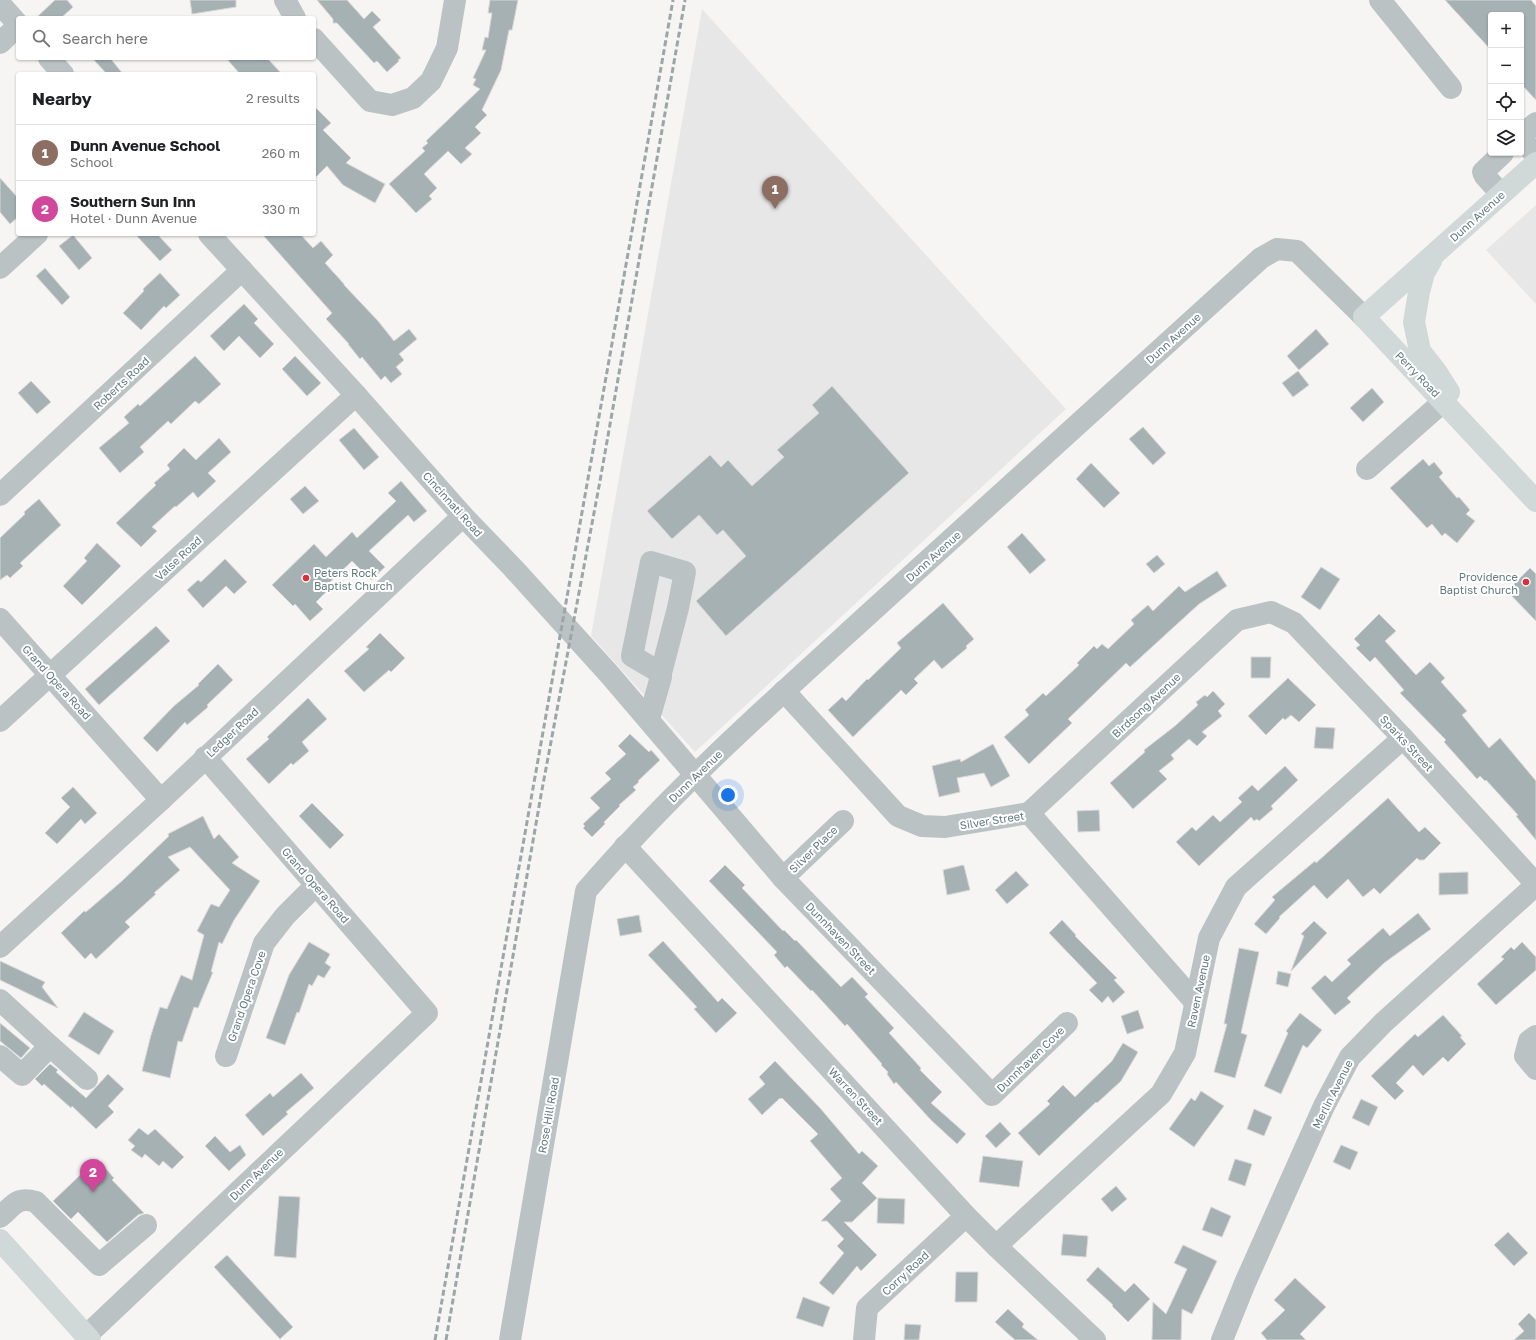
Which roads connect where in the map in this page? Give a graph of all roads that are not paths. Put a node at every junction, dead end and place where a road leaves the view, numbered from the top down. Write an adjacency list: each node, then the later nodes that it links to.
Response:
1 (285, 0): 5 (street)
2 (455, 0): 8 (street)
3 (1380, 0): 12 (street)
4 (0, 4): 6 (street)
5 (294, 16)
6 (16, 23)
7 (16, 27): 9 (street)
8 (316, 41)
9 (0, 43)
10 (51, 60): 11 (street)
11 (61, 72)
12 (1451, 88)
13 (1536, 122): 14 (street)
14 (1524, 135)
15 (1524, 141): 16 (street)
16 (1536, 155)
17 (1500, 156): 19 (street)
18 (1536, 163): 19 (main road, Dunn Avenue)
19 (1501, 194): 23 (main road, Dunn Avenue)
20 (35, 236): 24 (street)
21 (211, 236): 25 (street, Cincinnati Road)
22 (1297, 250): 26 (street, Perry Road); 38 (street, Dunn Avenue)
23 (1436, 253): 26 (main road, Dunn Avenue); 29 (main road)
24 (0, 268)
25 (242, 270): 27 (street, Cincinnati Road); 31 (street, Roberts Road)
26 (1364, 318): 28 (main road, Perry Road)
27 (356, 395): 33 (street, Cincinnati Road); 37 (street, Valse Road)
28 (1444, 401): 29 (main road, Perry Road); 30 (street)
29 (1475, 435): 32 (main road, Perry Road)
30 (1367, 470)
31 (0, 495)
32 (1536, 501)
33 (463, 516): 39 (street, Cincinnati Road); 42 (street, Ledger Road)
34 (1271, 612): 41 (street, Sparks Street); 45 (street, Birdsong Avenue)
35 (0, 619): 37 (street, Grand Opera Road)
36 (662, 673): 39 (street)
37 (51, 675): 40 (street, Valse Road); 44 (street, Grand Opera Road)
38 (784, 691): 43 (street, Dunn Avenue); 45 (street, Silver Street)
39 (649, 719): 43 (street, Cincinnati Road)
40 (0, 721)
41 (1403, 738): 49 (street, Sparks Street); 54 (street, Raven Avenue)
42 (205, 757): 44 (street, Ledger Road); 50 (street, Grand Opera Road)
43 (696, 774): 47 (street, Dunn Avenue); 48 (street, Dunnhaven Street)
44 (161, 800): 52 (street, Ledger Road)
45 (1029, 813): 54 (street, Silver Street)
46 (842, 821): 48 (street, Silver Place)
47 (625, 846): 51 (street, Dunn Avenue); 64 (street, Warren Street)
48 (783, 878): 63 (street, Dunnhaven Street)
49 (1536, 884): 73 (street, Merlin Avenue)
50 (316, 886): 55 (street, Grand Opera Road); 60 (street, Grand Opera Cove)
51 (586, 891): 70 (street, Rose Hill Road)
52 (0, 947)
53 (0, 1000): 58 (street)
54 (1195, 1002): 68 (street, Raven Avenue)
55 (427, 1013): 69 (street, Dunn Avenue)
56 (1067, 1023): 63 (street, Dunnhaven Cove)
57 (1536, 1036): 61 (street)
58 (50, 1046): 59 (street); 62 (street)
59 (0, 1056)
60 (226, 1056)
61 (1536, 1069)
62 (87, 1079)
63 (992, 1095)
64 (966, 1216): 68 (street, Warren Street); 71 (street, Corry Road)
65 (0, 1217): 66 (street)
66 (146, 1225)
67 (0, 1240): 69 (main road)
68 (996, 1246): 72 (street, Warren Street)
69 (88, 1338)
70 (510, 1340)
71 (864, 1340)
72 (1095, 1340)
73 (1222, 1340)

